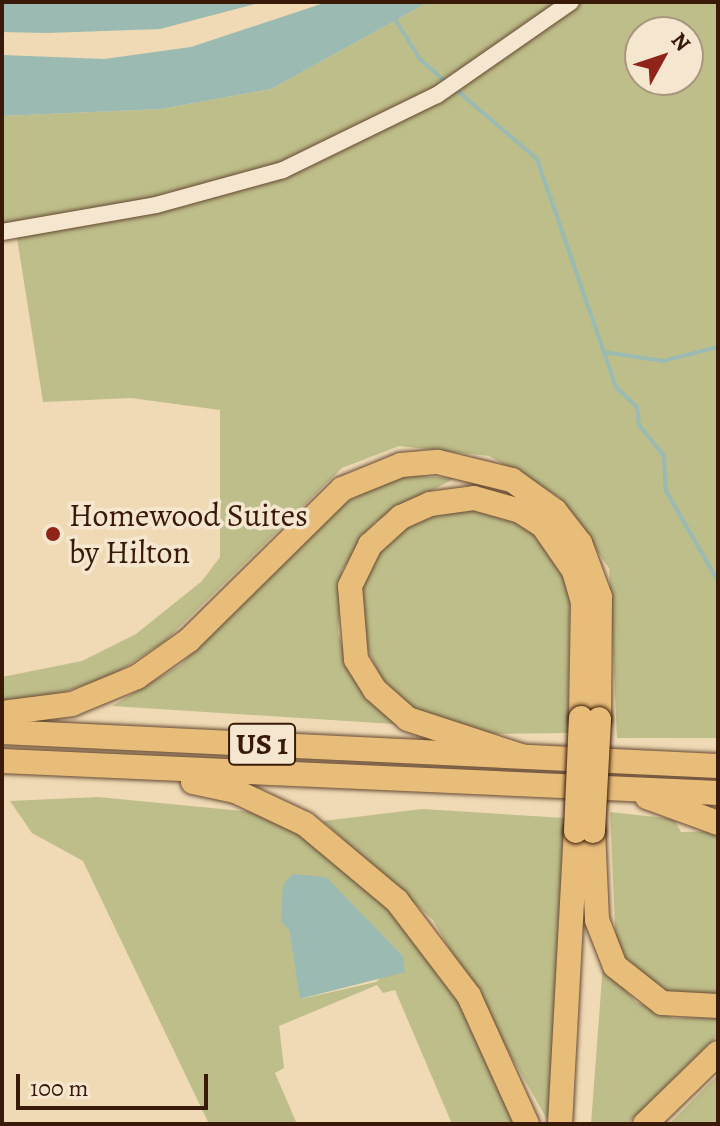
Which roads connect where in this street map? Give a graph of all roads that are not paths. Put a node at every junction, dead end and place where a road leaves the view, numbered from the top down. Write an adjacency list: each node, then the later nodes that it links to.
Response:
1 (571, 2): 2 (street)
2 (2, 232)
3 (2, 713): 4 (highway)
4 (590, 719): 6 (highway); 13 (highway, bridge)
5 (2, 732): 6 (highway, US 1)
6 (521, 756): 8 (highway, US 1)
7 (2, 761): 9 (highway, US 1)
8 (718, 766)
9 (141, 768): 10 (highway, US 1); 17 (highway)
10 (626, 789): 11 (highway, US 1); 12 (highway)
11 (718, 793)
12 (718, 823)
13 (584, 831): 14 (highway); 18 (highway)
14 (591, 859): 15 (highway); 19 (highway)
15 (718, 1006)
16 (718, 1053): 20 (highway)
17 (527, 1124)
18 (560, 1124)
19 (575, 1124)
20 (645, 1124)

